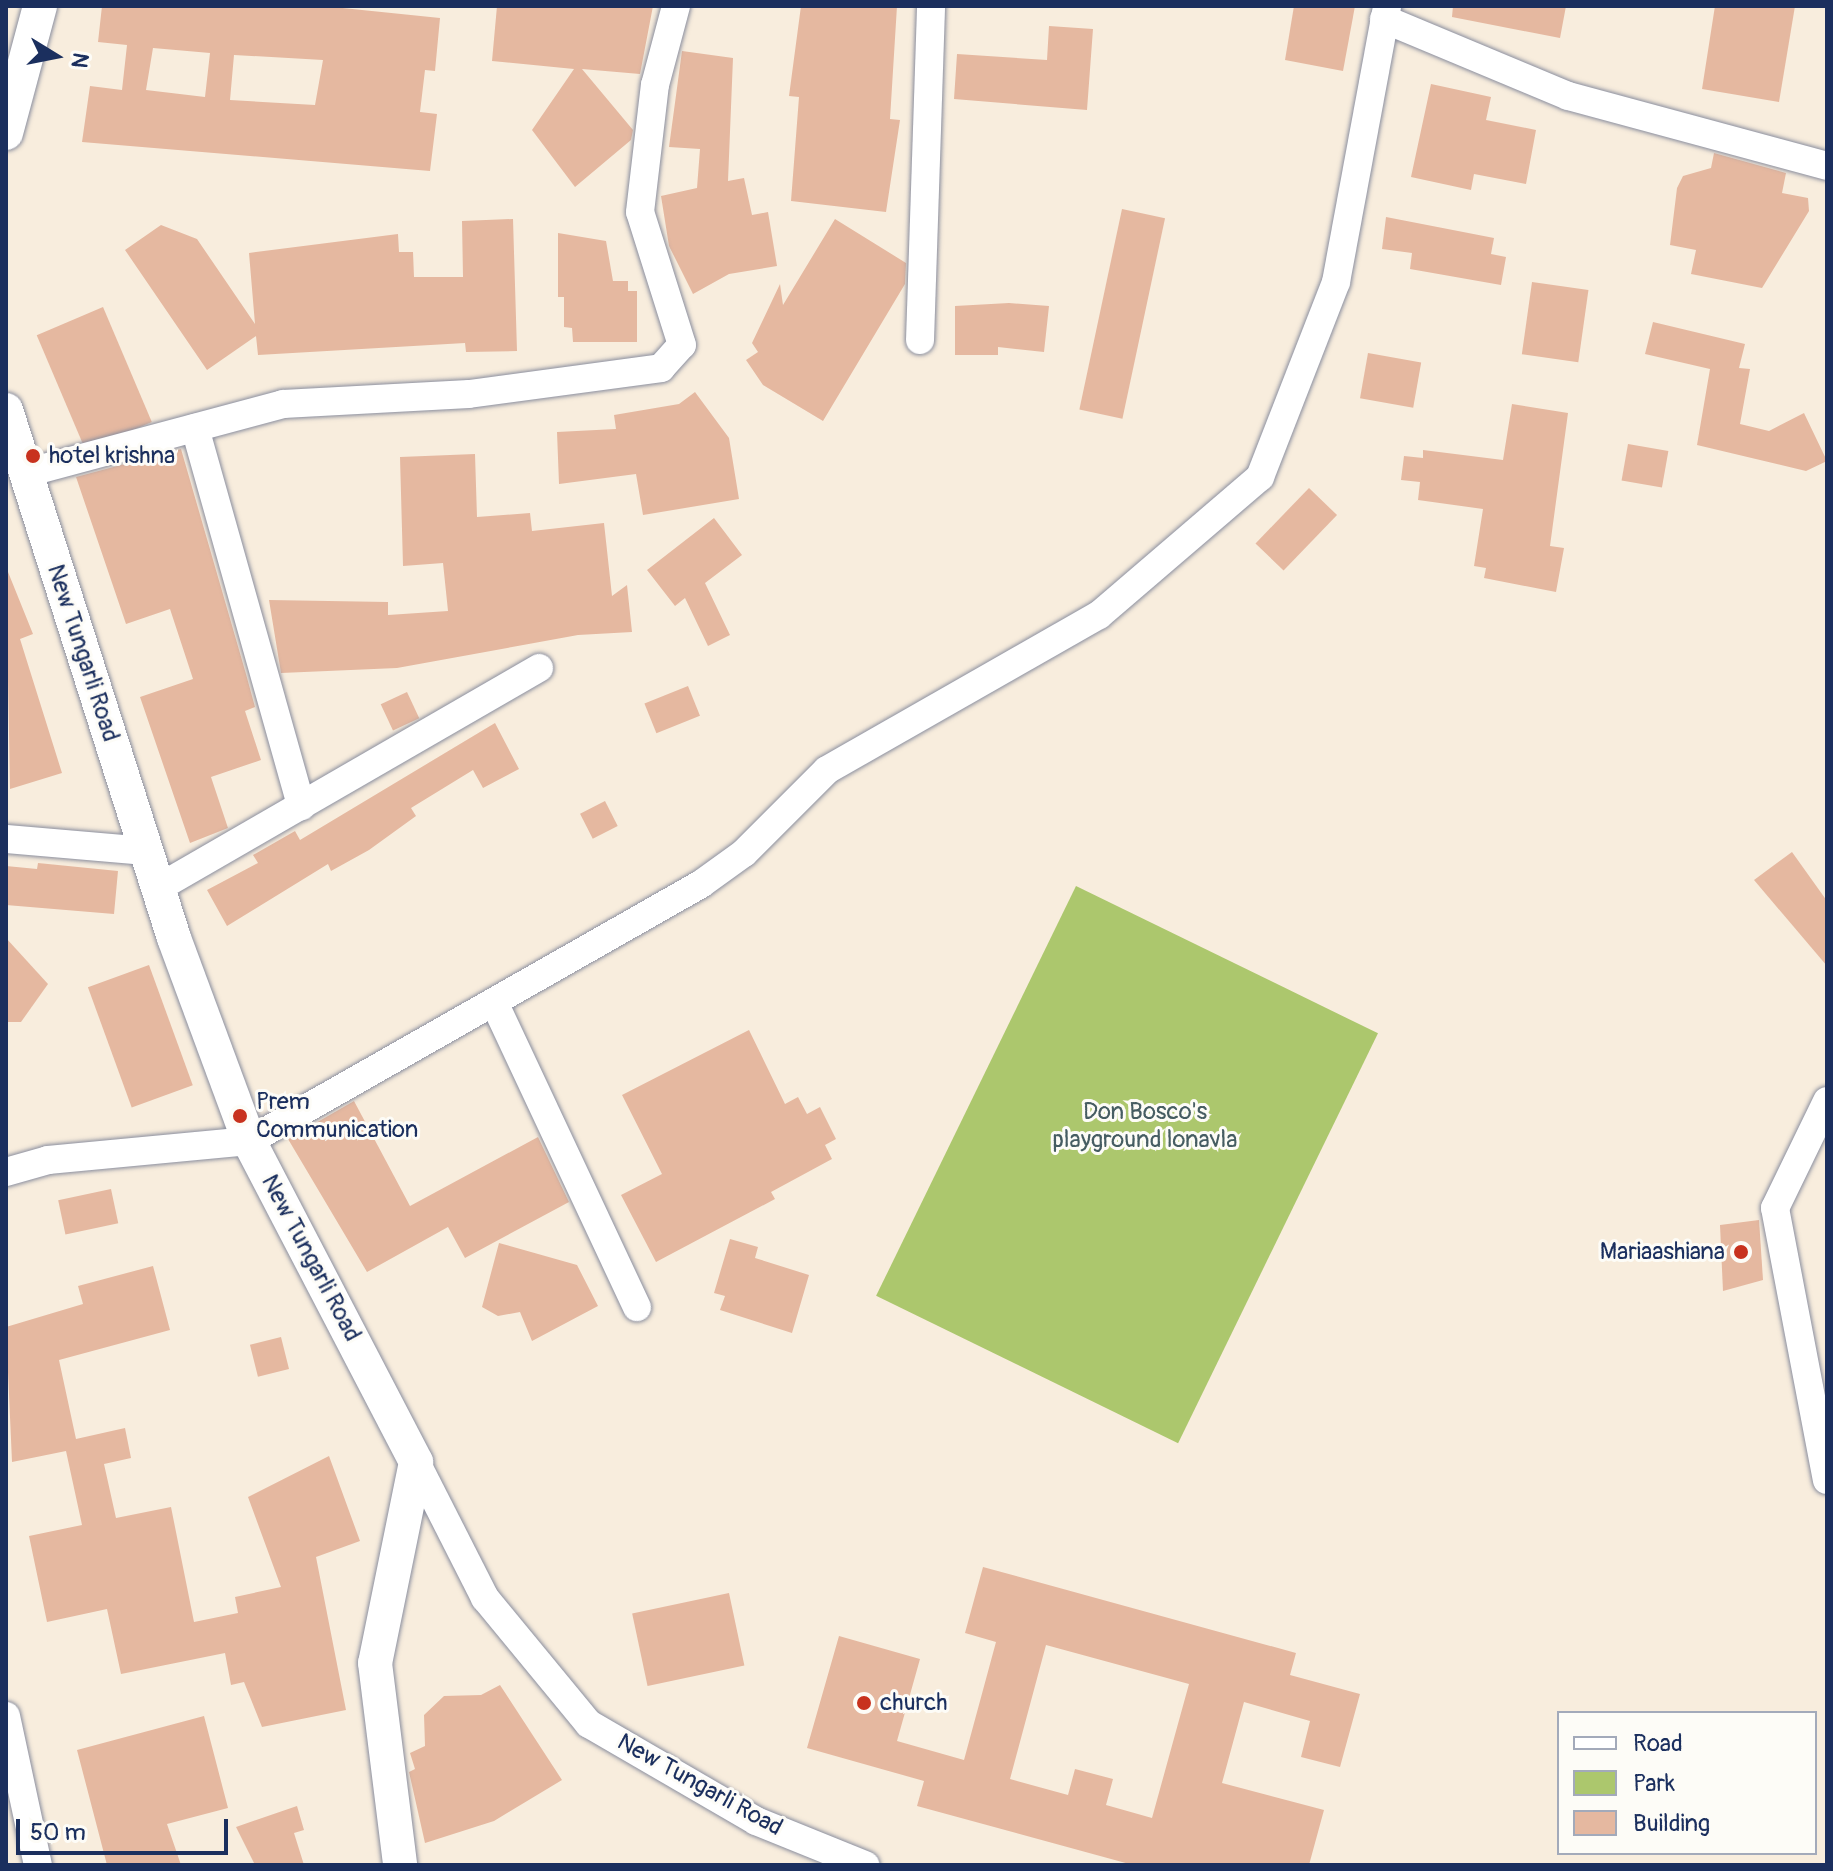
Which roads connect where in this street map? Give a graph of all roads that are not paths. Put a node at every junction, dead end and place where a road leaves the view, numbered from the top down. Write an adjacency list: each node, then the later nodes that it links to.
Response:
1 (40, 6): 5 (street)
2 (676, 6): 9 (street)
3 (931, 6): 7 (street)
4 (1386, 13): 6 (street); 16 (street)
5 (6, 133)
6 (1827, 166)
7 (920, 340)
8 (6, 410): 10 (street, New Tungarli Road)
9 (195, 428): 10 (street); 12 (street)
10 (26, 473): 14 (street, New Tungarli Road)
11 (539, 668): 12 (street)
12 (301, 806): 15 (street)
13 (6, 839): 14 (street)
14 (146, 851): 15 (street, New Tungarli Road)
15 (158, 888): 18 (street, New Tungarli Road)
16 (494, 1002): 18 (street); 20 (street)
17 (1827, 1101): 22 (street)
18 (249, 1141): 19 (street); 21 (street, New Tungarli Road)
19 (6, 1172)
20 (637, 1307)
21 (416, 1462): 25 (street); 26 (street, New Tungarli Road)
22 (1827, 1480)
23 (6, 1716): 24 (street)
24 (38, 1865)
25 (400, 1865)
26 (865, 1865)

